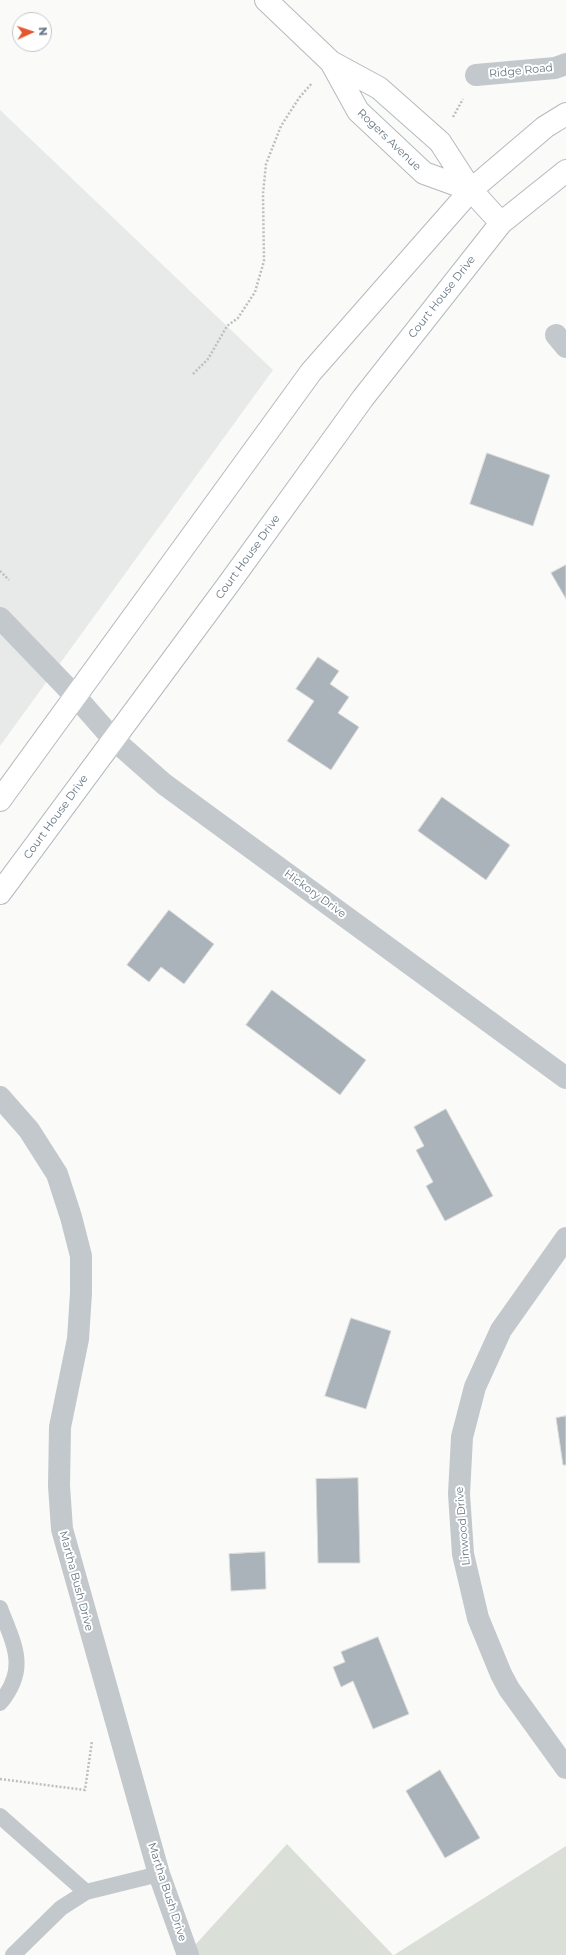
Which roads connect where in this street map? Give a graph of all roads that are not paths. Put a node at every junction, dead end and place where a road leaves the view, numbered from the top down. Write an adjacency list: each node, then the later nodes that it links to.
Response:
1 (266, 0): 2 (main road, Rogers Avenue)
2 (331, 62): 7 (main road, Rogers Avenue); 7 (main road, Rogers Avenue)
3 (566, 64): 4 (street, Ridge Road)
4 (476, 75)
5 (566, 114): 7 (main road)
6 (566, 171): 8 (main road)
7 (471, 190): 8 (main road, Rogers Avenue); 10 (main road)
8 (501, 223): 11 (main road, Court House Drive)
9 (0, 618): 10 (street, Hickory Drive)
10 (76, 696): 11 (street, Hickory Drive); 12 (main road)
11 (113, 739): 13 (main road, Court House Drive); 14 (street, Hickory Drive)
12 (0, 800)
13 (0, 893)
14 (566, 1078)
15 (0, 1097): 22 (street, Martha Bush Drive)
16 (566, 1238): 17 (street, Linwood Drive)
17 (559, 1261): 20 (street, Linwood Drive)
18 (0, 1608): 19 (lane)
19 (0, 1703)
20 (566, 1768)
21 (0, 1816): 23 (lane)
22 (159, 1874): 23 (lane); 25 (street, Martha Bush Drive)
23 (86, 1892): 24 (lane)
24 (13, 1955)
25 (188, 1955)

